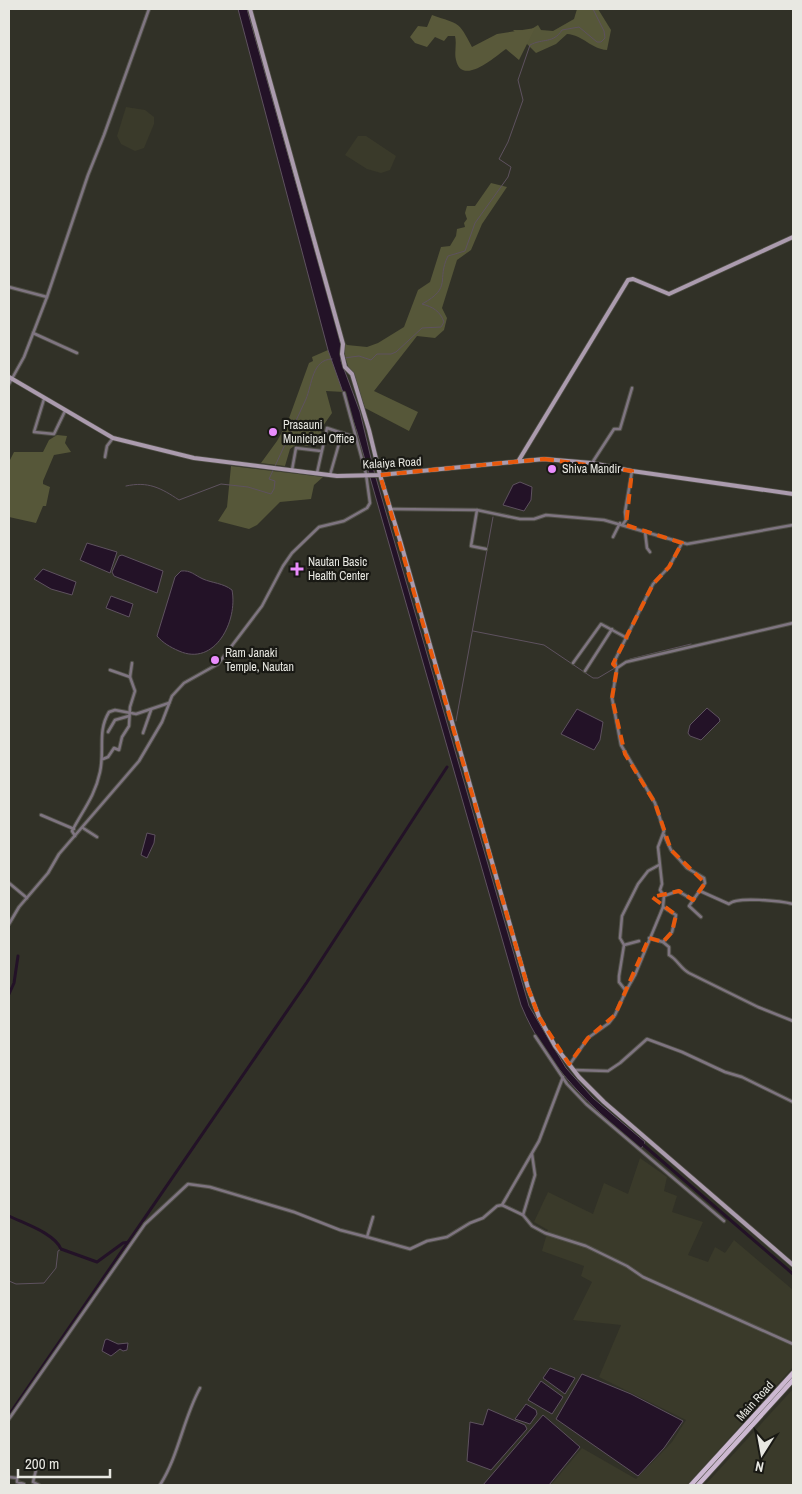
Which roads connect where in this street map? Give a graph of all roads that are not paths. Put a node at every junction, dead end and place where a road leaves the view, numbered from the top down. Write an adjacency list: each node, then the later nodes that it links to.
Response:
1 (149, 9): 5 (street)
2 (250, 9): 25 (main road)
3 (793, 237): 19 (main road)
4 (9, 286): 5 (street)
5 (47, 297): 6 (street)
6 (33, 333): 7 (street); 8 (street)
7 (77, 353)
8 (10, 378): 9 (street); 12 (main road, Kalaiya Road)
9 (9, 384)
10 (632, 388): 20 (street)
11 (344, 393): 15 (street)
12 (44, 399): 13 (main road, Kalaiya Road); 13 (street)
13 (65, 411): 16 (main road, Kalaiya Road)
14 (342, 433): 15 (street); 17 (street); 26 (street)
15 (356, 437): 24 (street)
16 (113, 438): 18 (street); 21 (main road, Kalaiya Road)
17 (321, 450): 21 (street); 23 (street)
18 (105, 457)
19 (519, 460): 20 (main road, Kalaiya Road); 25 (main road, Kalaiya Road)
20 (592, 462): 22 (main road, Kalaiya Road)
21 (292, 470): 23 (main road, Kalaiya Road)
22 (632, 471): 27 (main road, Kalaiya Road); 30 (street)
23 (317, 473): 26 (main road, Kalaiya Road)
24 (366, 474): 25 (main road, Kalaiya Road); 26 (main road, Kalaiya Road); 46 (street)
25 (378, 474): 28 (main road)
26 (330, 475)
27 (793, 494)
28 (391, 509): 29 (street); 75 (main road)
29 (477, 510): 30 (street); 35 (street)
30 (622, 524): 32 (street); 33 (street)
31 (793, 525): 34 (street)
32 (645, 531): 34 (street); 36 (street)
33 (613, 537)
34 (682, 543): 39 (street)
35 (486, 549)
36 (650, 552)
37 (793, 623): 42 (street)
38 (612, 629): 39 (street); 41 (street); 44 (street)
39 (627, 638): 42 (street)
40 (132, 663): 45 (street)
41 (573, 663)
42 (616, 667): 55 (street)
43 (110, 670): 45 (street)
44 (585, 671)
45 (130, 677): 48 (street)
46 (169, 703): 47 (street); 53 (street)
47 (150, 710): 48 (street); 50 (street)
48 (130, 715): 49 (street); 51 (street); 51 (street)
49 (108, 732)
50 (143, 734)
51 (102, 760): 54 (street)
52 (41, 815): 54 (street)
53 (83, 828): 56 (street); 57 (street)
54 (74, 829): 56 (street)
55 (664, 835): 58 (street); 60 (street)
56 (75, 836): 62 (street)
57 (97, 837)
58 (659, 864): 61 (street); 71 (street)
59 (9, 883): 62 (street)
60 (700, 890): 63 (street); 64 (street)
61 (664, 896): 63 (street); 65 (street)
62 (27, 898): 67 (street)
63 (693, 900): 66 (street)
64 (793, 904)
65 (663, 907): 68 (street); 70 (street)
66 (701, 917)
67 (9, 924)
68 (649, 938): 70 (street); 72 (street)
69 (639, 941): 71 (street)
70 (663, 942): 73 (street)
71 (624, 945): 72 (street)
72 (626, 991): 75 (street)
73 (793, 1021)
74 (535, 1036): 77 (street)
75 (569, 1064): 76 (main road)
76 (573, 1070): 78 (street); 85 (main road)
77 (563, 1077): 79 (street); 83 (street)
78 (793, 1102)
79 (532, 1154): 80 (street); 81 (street)
80 (502, 1205): 81 (street); 84 (street)
81 (523, 1215): 86 (street)
82 (373, 1217): 84 (street)
83 (724, 1221)
84 (366, 1237): 90 (street)
85 (793, 1265)
86 (793, 1344)
87 (793, 1373): 96 (main road, Main Road)
88 (793, 1380): 97 (main road, Main Road)
89 (200, 1388): 95 (street)
90 (9, 1419)
91 (36, 1470): 94 (street)
92 (9, 1477): 93 (street)
93 (24, 1484)
94 (39, 1485)
95 (160, 1485)
96 (691, 1485)
97 (698, 1485)

